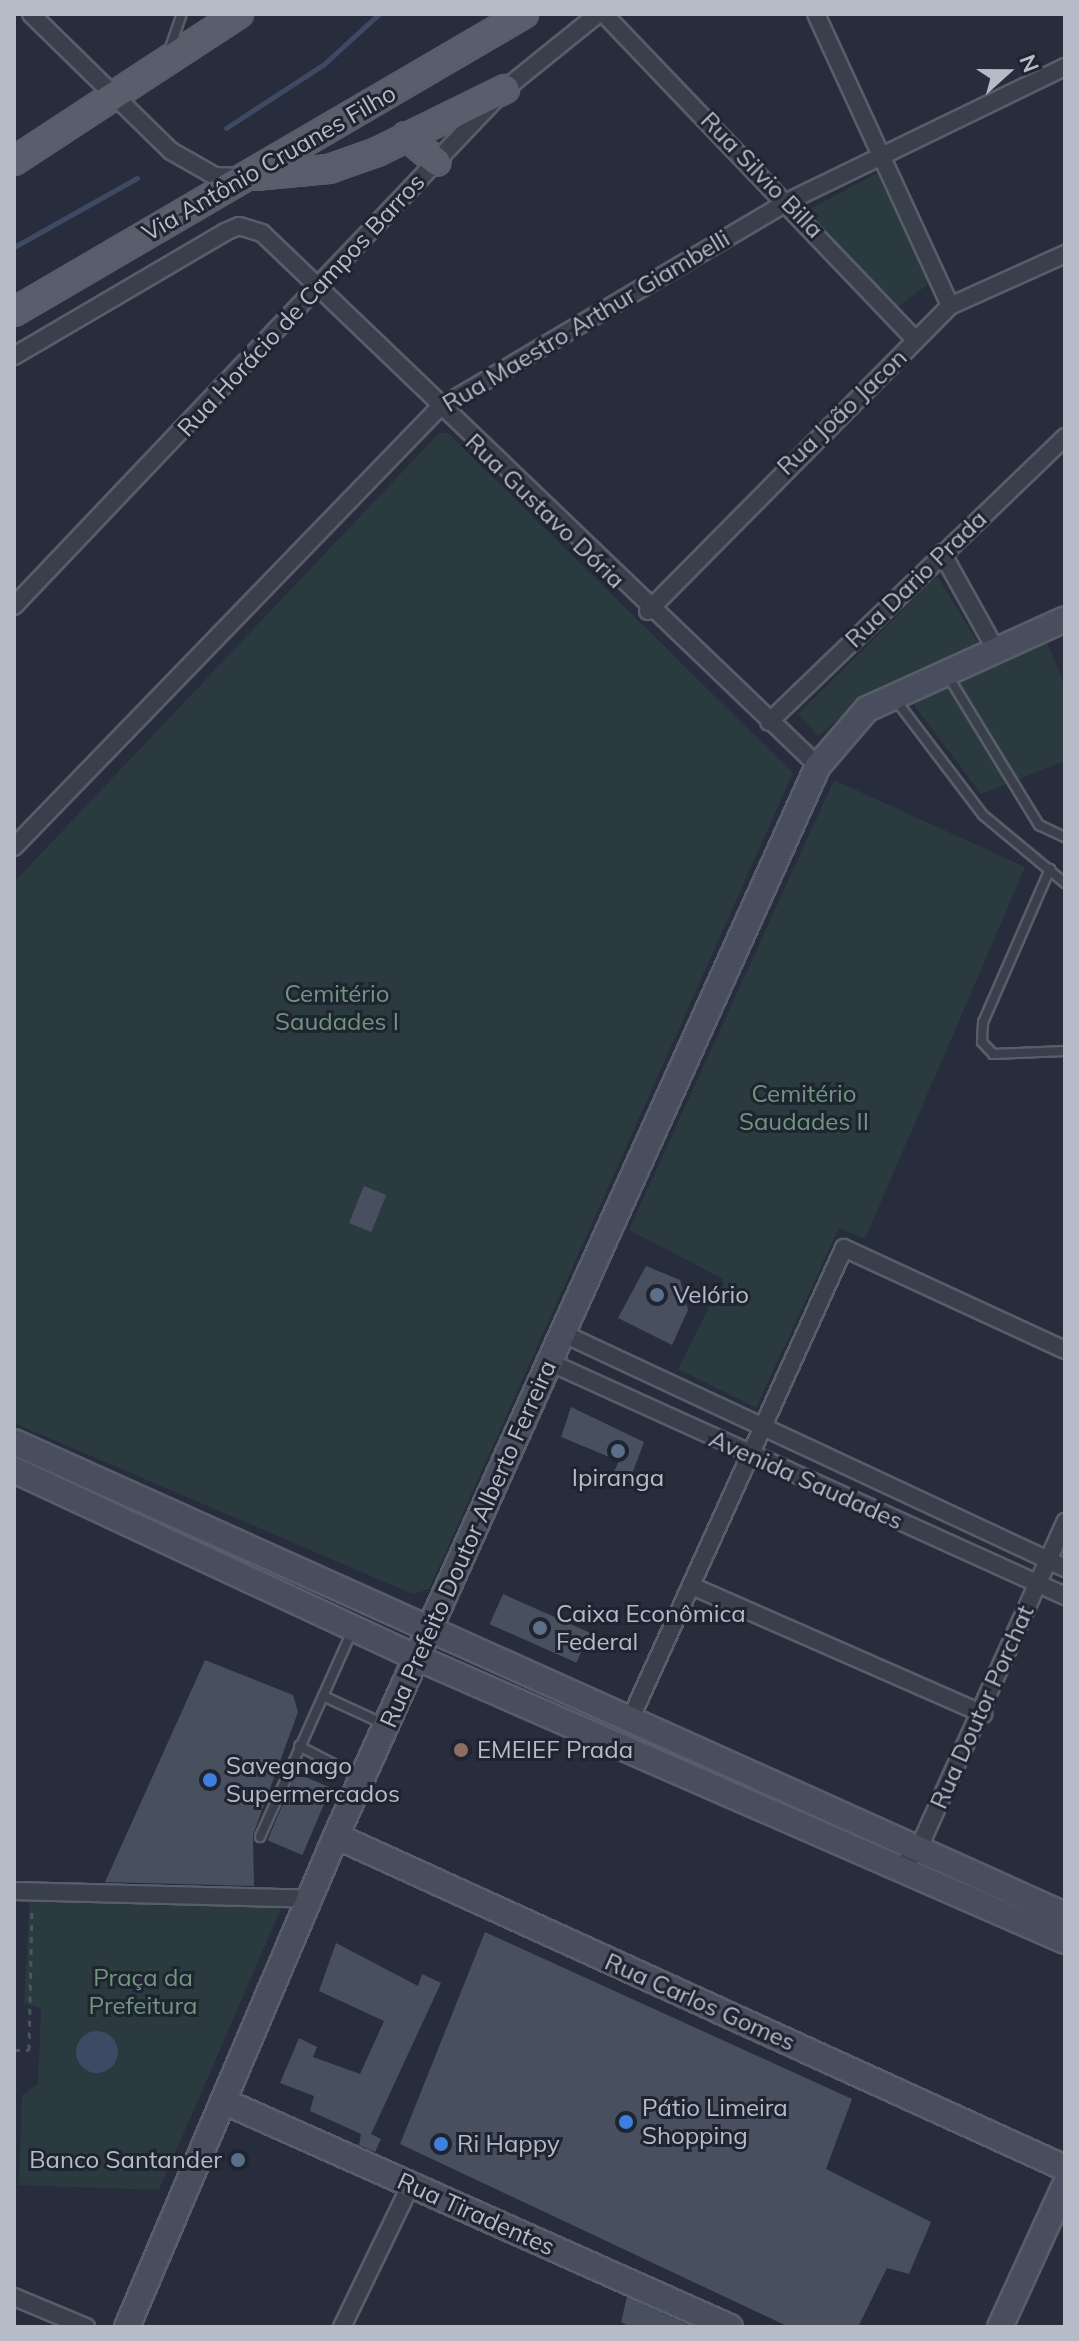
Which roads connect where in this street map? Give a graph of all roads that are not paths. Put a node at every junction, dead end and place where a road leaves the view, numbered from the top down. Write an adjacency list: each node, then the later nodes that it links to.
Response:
1 (182, 14): 8 (lane)
2 (239, 14): 8 (main road)
3 (524, 14): 16 (main road, Via Antônio Cruanes Filho)
4 (598, 14): 10 (street, Rua Horácio de Campos Barros)
5 (604, 14): 17 (street, Rua Silvio Billa)
6 (816, 14): 13 (street)
7 (39, 17): 11 (street)
8 (165, 62): 11 (main road)
9 (1065, 67): 13 (street, Rua Maestro Arthur Giambelli)
10 (505, 89): 12 (main road); 15 (street, Rua Horácio de Campos Barros)
11 (117, 94): 14 (main road); 16 (street)
12 (406, 136): 15 (main road); 16 (main road)
13 (881, 152): 17 (street, Rua Maestro Arthur Giambelli); 20 (street)
14 (14, 161)
15 (437, 162): 19 (street, Rua Horácio de Campos Barros)
16 (243, 178): 21 (main road, Via Antônio Cruanes Filho)
17 (789, 201): 22 (street, Rua Silvio Billa); 24 (street, Rua Maestro Arthur Giambelli)
18 (1065, 254): 20 (street, Rua João Jacon)
19 (317, 289): 23 (street, Rua Gustavo Dória); 24 (street, Rua Gustavo Dória); 27 (street, Rua Horácio de Campos Barros)
20 (950, 306): 22 (street, Rua João Jacon)
21 (14, 312)
22 (916, 340): 28 (street, Rua João Jacon)
23 (14, 356)
24 (439, 408): 28 (street, Rua Gustavo Dória); 36 (street, Rua Maestro Arthur Giambelli)
25 (1065, 437): 26 (street, Rua Dario Prada)
26 (942, 553): 30 (street); 33 (street, Rua Dario Prada)
27 (14, 606)
28 (648, 611): 33 (street, Rua Gustavo Dória)
29 (1065, 619): 30 (main road, Rua Prefeito Doutor Alberto Ferreira)
30 (996, 650): 31 (main road, Rua Prefeito Doutor Alberto Ferreira)
31 (945, 672): 32 (main road, Rua Prefeito Doutor Alberto Ferreira); 35 (lane)
32 (892, 695): 34 (main road, Rua Prefeito Doutor Alberto Ferreira); 37 (lane)
33 (769, 722): 34 (street, Rua Gustavo Dória)
34 (818, 766): 40 (main road, Rua Prefeito Doutor Alberto Ferreira)
35 (1065, 837)
36 (14, 847)
37 (1050, 869): 38 (lane); 39 (lane)
38 (1065, 883)
39 (1065, 1051)
40 (562, 1333): 42 (main road, Rua Prefeito Doutor Alberto Ferreira); 43 (street, Avenida Saudades)
41 (1065, 1350): 43 (street)
42 (549, 1362): 45 (street, Avenida Saudades); 54 (main road, Rua Prefeito Doutor Alberto Ferreira)
43 (762, 1429): 45 (street); 48 (street, Avenida Saudades)
44 (14, 1442): 54 (main road)
45 (751, 1455): 50 (street, Avenida Saudades); 51 (street)
46 (14, 1470): 53 (main road)
47 (1065, 1522): 48 (street, Rua Doutor Porchat)
48 (1047, 1560): 49 (street, Avenida Saudades); 50 (street, Rua Doutor Porchat)
49 (1065, 1568)
50 (1036, 1584): 52 (street, Avenida Saudades); 57 (street, Rua Doutor Porchat)
51 (694, 1587): 57 (street); 58 (street)
52 (1065, 1596)
53 (353, 1628): 55 (main road); 56 (lane)
54 (432, 1629): 55 (main road, Rua Prefeito Doutor Alberto Ferreira); 58 (main road)
55 (420, 1659): 59 (main road, Rua Prefeito Doutor Alberto Ferreira); 65 (main road)
56 (323, 1696): 59 (lane); 60 (lane)
57 (983, 1714): 64 (street, Rua Doutor Porchat)
58 (629, 1722): 64 (main road)
59 (388, 1726): 61 (main road, Rua Prefeito Doutor Alberto Ferreira)
60 (299, 1746): 61 (lane); 63 (lane)
61 (363, 1779): 62 (main road, Rua Prefeito Doutor Alberto Ferreira)
62 (336, 1836): 67 (main road, Rua Prefeito Doutor Alberto Ferreira); 71 (main road, Rua Carlos Gomes)
63 (260, 1837)
64 (917, 1852): 65 (street); 68 (main road)
65 (878, 1862): 69 (main road)
66 (14, 1891): 67 (street)
67 (311, 1899): 70 (main road, Rua Prefeito Doutor Alberto Ferreira)
68 (1065, 1915)
69 (1065, 1941)
70 (223, 2101): 72 (main road, Rua Tiradentes); 76 (main road, Rua Prefeito Doutor Alberto Ferreira)
71 (1065, 2168)
72 (411, 2184): 77 (street); 78 (main road, Rua Tiradentes)
73 (1065, 2185): 79 (main road)
74 (14, 2297): 75 (street)
75 (86, 2327)
76 (127, 2327)
77 (342, 2327)
78 (730, 2327)
79 (1000, 2327)

